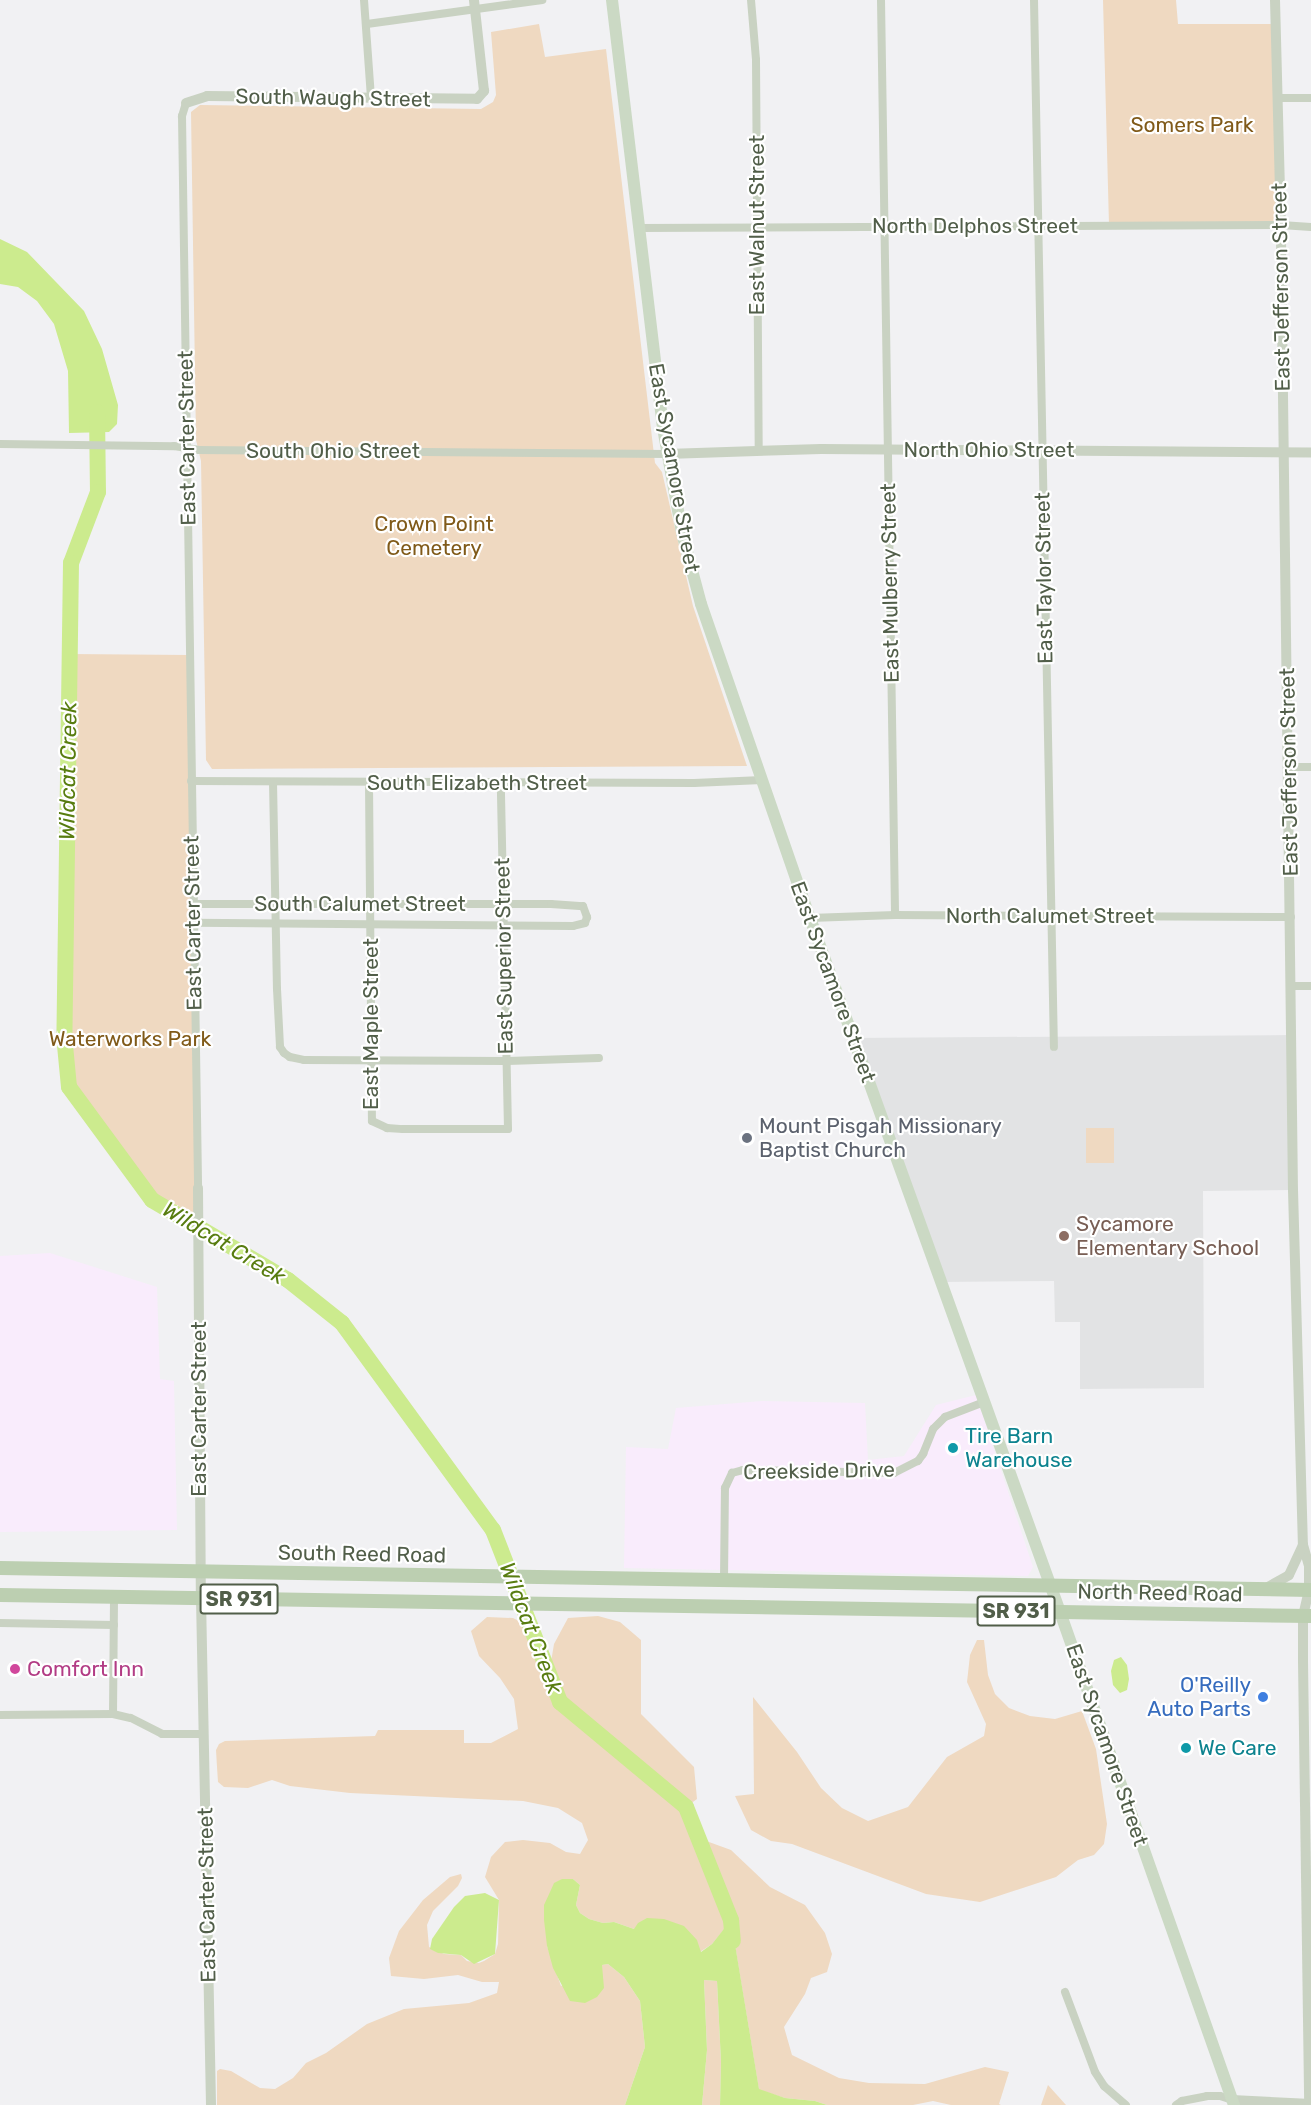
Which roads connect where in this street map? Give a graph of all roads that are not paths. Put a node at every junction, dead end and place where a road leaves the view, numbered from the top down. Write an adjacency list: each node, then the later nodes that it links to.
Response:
1 (364, 0): 9 (street)
2 (542, 0): 8 (street)
3 (612, 0): 18 (main road, East Sycamore Street)
4 (751, 0): 19 (street, East Walnut Street)
5 (881, 0): 16 (street, East Mulberry Street)
6 (1034, 0): 15 (street, East Taylor Street)
7 (1275, 0): 11 (street, East Jefferson Street)
8 (474, 4): 9 (street); 10 (street, South Waugh Street)
9 (367, 24): 10 (street)
10 (371, 98): 13 (street, South Waugh Street)
11 (1277, 98): 12 (street); 14 (street, East Jefferson Street)
12 (1311, 98)
13 (186, 103): 21 (street, East Carter Street)
14 (1281, 225): 15 (street, North Delphos Street); 17 (street, North Delphos Street); 25 (street, East Jefferson Street)
15 (1037, 226): 16 (street, North Delphos Street); 24 (street, East Taylor Street)
16 (884, 227): 19 (street, North Delphos Street); 23 (street, East Mulberry Street)
17 (1311, 227)
18 (639, 228): 19 (street, North Delphos Street); 27 (main road, East Sycamore Street)
19 (757, 228): 22 (street, East Walnut Street)
20 (0, 444): 21 (street, South Ohio Street)
21 (187, 449): 27 (street, South Ohio Street); 31 (street, East Carter Street)
22 (759, 450): 23 (street, North Ohio Street); 27 (street, North Ohio Street)
23 (888, 450): 24 (street, North Ohio Street); 39 (street, East Mulberry Street)
24 (1042, 450): 25 (street, North Ohio Street); 40 (street, East Taylor Street)
25 (1282, 452): 26 (street, North Ohio Street); 28 (street, East Jefferson Street)
26 (1311, 452)
27 (667, 454): 30 (main road, East Sycamore Street)
28 (1288, 767): 29 (street); 41 (street, East Jefferson Street)
29 (1311, 767)
30 (762, 780): 34 (street, South Elizabeth Street); 42 (main road, East Sycamore Street)
31 (191, 781): 32 (street, South Elizabeth Street); 37 (street, East Carter Street)
32 (273, 783): 33 (street, South Elizabeth Street); 35 (street)
33 (369, 783): 34 (street, South Elizabeth Street); 36 (street, East Maple Street)
34 (501, 783): 38 (street, East Superior Street)
35 (276, 903): 36 (street, South Calumet Street); 37 (street, South Calumet Street); 44 (street)
36 (371, 903): 38 (street, South Calumet Street); 45 (street, East Maple Street)
37 (193, 904): 43 (street, East Carter Street)
38 (503, 905): 46 (street, East Superior Street); 46 (street, South Calumet Street)
39 (895, 915): 40 (street, North Calumet Street); 42 (street, North Calumet Street)
40 (1051, 916): 41 (street, North Calumet Street); 49 (street, East Taylor Street)
41 (1291, 917): 47 (street, East Jefferson Street)
42 (810, 918): 55 (main road, East Sycamore Street)
43 (193, 924): 44 (street, South Calumet Street); 54 (street, East Carter Street)
44 (276, 924): 45 (street, South Calumet Street); 51 (street)
45 (371, 924): 46 (street, South Calumet Street); 51 (street, East Maple Street)
46 (503, 925): 52 (street, East Superior Street)
47 (1292, 986): 48 (street); 56 (street, East Jefferson Street)
48 (1311, 986)
49 (1054, 1047)
50 (599, 1058): 52 (street)
51 (372, 1060): 52 (street); 53 (street, East Maple Street)
52 (506, 1061): 53 (street, East Superior Street)
53 (508, 1129)
54 (198, 1188): 58 (street, East Carter Street)
55 (984, 1402): 59 (street, Creekside Drive); 60 (main road, East Sycamore Street)
56 (1303, 1545): 61 (street, East Jefferson Street); 62 (street, East Jefferson Street)
57 (0, 1568): 58 (main road, South Reed Road / SR 931)
58 (200, 1571): 59 (main road, South Reed Road / SR 931); 65 (street, East Carter Street)
59 (724, 1580): 60 (main road, North Reed Road / SR 931)
60 (1051, 1587): 61 (main road, North Reed Road / SR 931); 66 (main road, East Sycamore Street)
61 (1265, 1589): 62 (main road, North Reed Road / SR 931)
62 (1310, 1590): 67 (street, East Jefferson Street)
63 (0, 1595): 64 (main road, SR 931)
64 (114, 1596): 65 (main road, SR 931); 69 (street)
65 (201, 1598): 66 (main road, North Reed Road / SR 931); 74 (street, East Carter Street)
66 (1060, 1612): 67 (main road, North Reed Road / SR 931); 76 (main road, East Sycamore Street)
67 (1307, 1616): 71 (street, East Jefferson Street)
68 (0, 1623): 69 (street)
69 (114, 1625): 73 (street)
70 (1311, 1639): 71 (street, East Jefferson Street)
71 (1303, 1660): 77 (street, East Jefferson Street)
72 (0, 1714): 73 (street)
73 (113, 1714): 74 (street)
74 (204, 1734): 78 (street, East Carter Street)
75 (1065, 1992): 79 (street)
76 (1230, 2103): 77 (street); 80 (street)
77 (1310, 2104)
78 (211, 2105)
79 (1126, 2105)
80 (1176, 2105)

